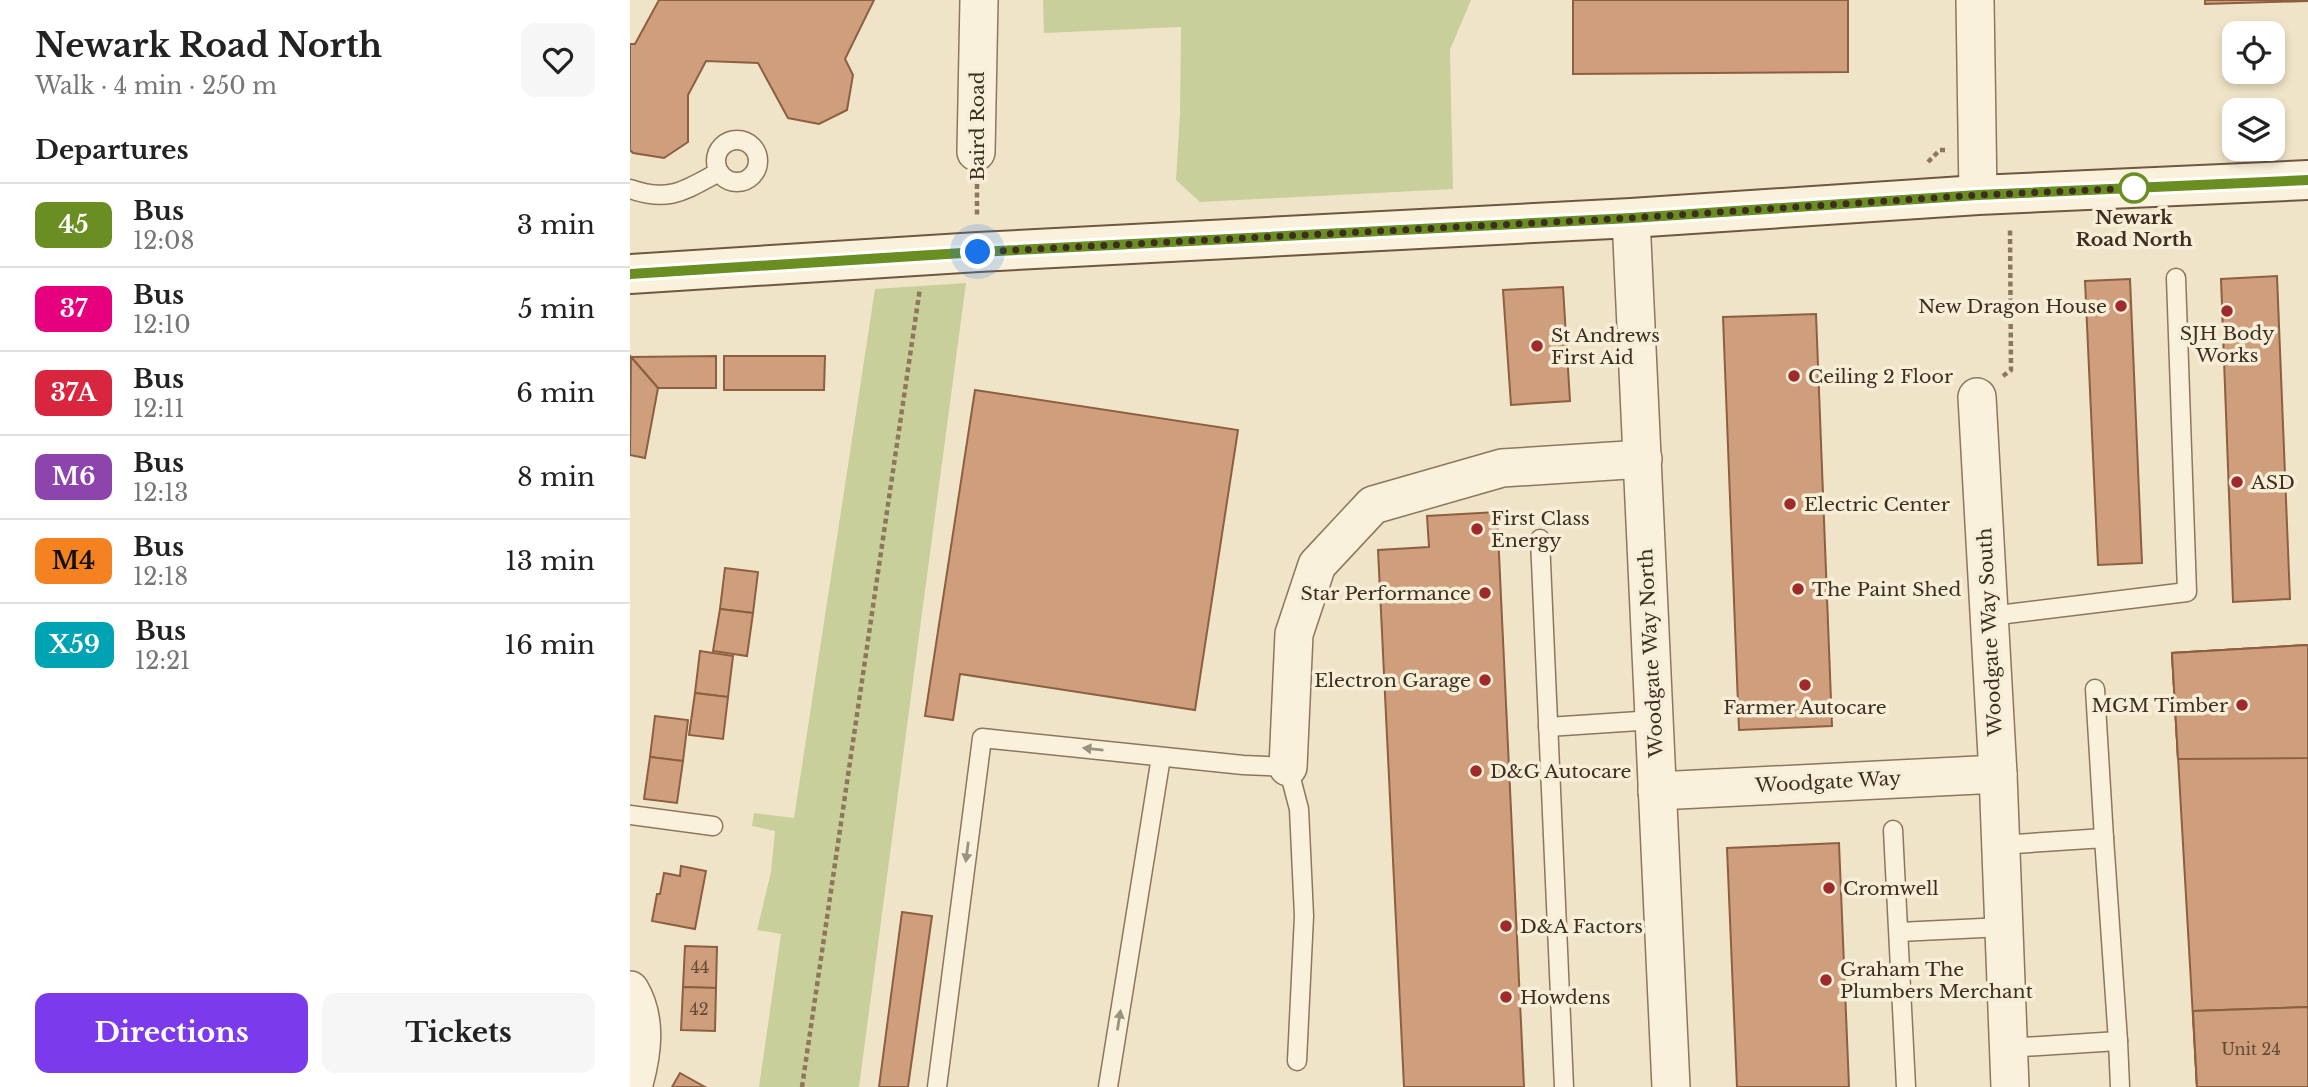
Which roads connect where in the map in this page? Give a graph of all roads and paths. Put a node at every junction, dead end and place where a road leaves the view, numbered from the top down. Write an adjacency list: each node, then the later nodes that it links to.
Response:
1 (979, 0): 3 (street, Baird Road)
2 (1975, 0): 7 (street)
3 (976, 152): 9 (path, Baird Road)
4 (719, 172): 6 (lane)
5 (2308, 180): 7 (street)
6 (630, 189)
7 (1993, 195): 8 (street); 13 (path)
8 (1631, 218): 9 (street); 14 (street, Woodgate Way North)
9 (978, 252): 10 (street)
10 (630, 274)
11 (2176, 278): 16 (lane)
12 (920, 286): 36 (path)
13 (1978, 397): 16 (street, Woodgate Way South)
14 (1643, 459): 18 (street, Woodgate Way North); 21 (street)
15 (1539, 539): 19 (lane)
16 (1990, 615): 22 (street, Woodgate Way South)
17 (2095, 689): 27 (lane)
18 (1654, 720): 19 (lane); 23 (street, Woodgate Way North)
19 (1548, 727): 39 (lane)
20 (1161, 757): 21 (lane); 37 (lane, one-way to 37); 38 (lane, one-way to 20)
21 (1288, 767): 34 (lane)
22 (1998, 774): 23 (street, Woodgate Way); 28 (street, Woodgate Way South)
23 (1657, 790): 40 (street, Woodgate Way North)
24 (630, 815): 25 (lane)
25 (713, 825)
26 (1893, 830): 30 (lane)
27 (2104, 838): 28 (lane); 32 (lane)
28 (2000, 845): 29 (street, Woodgate Way South)
29 (2003, 927): 30 (lane); 33 (street, Woodgate Way South)
30 (1899, 932): 41 (lane)
31 (630, 990): 35 (street)
32 (2118, 1041): 33 (lane); 43 (lane)
33 (2008, 1048): 42 (street, Woodgate Way South)
34 (1297, 1061)
35 (632, 1087)
36 (802, 1087)
37 (937, 1087)
38 (1108, 1087)
39 (1564, 1087)
40 (1671, 1087)
41 (1906, 1087)
42 (2010, 1087)
43 (2120, 1087)

